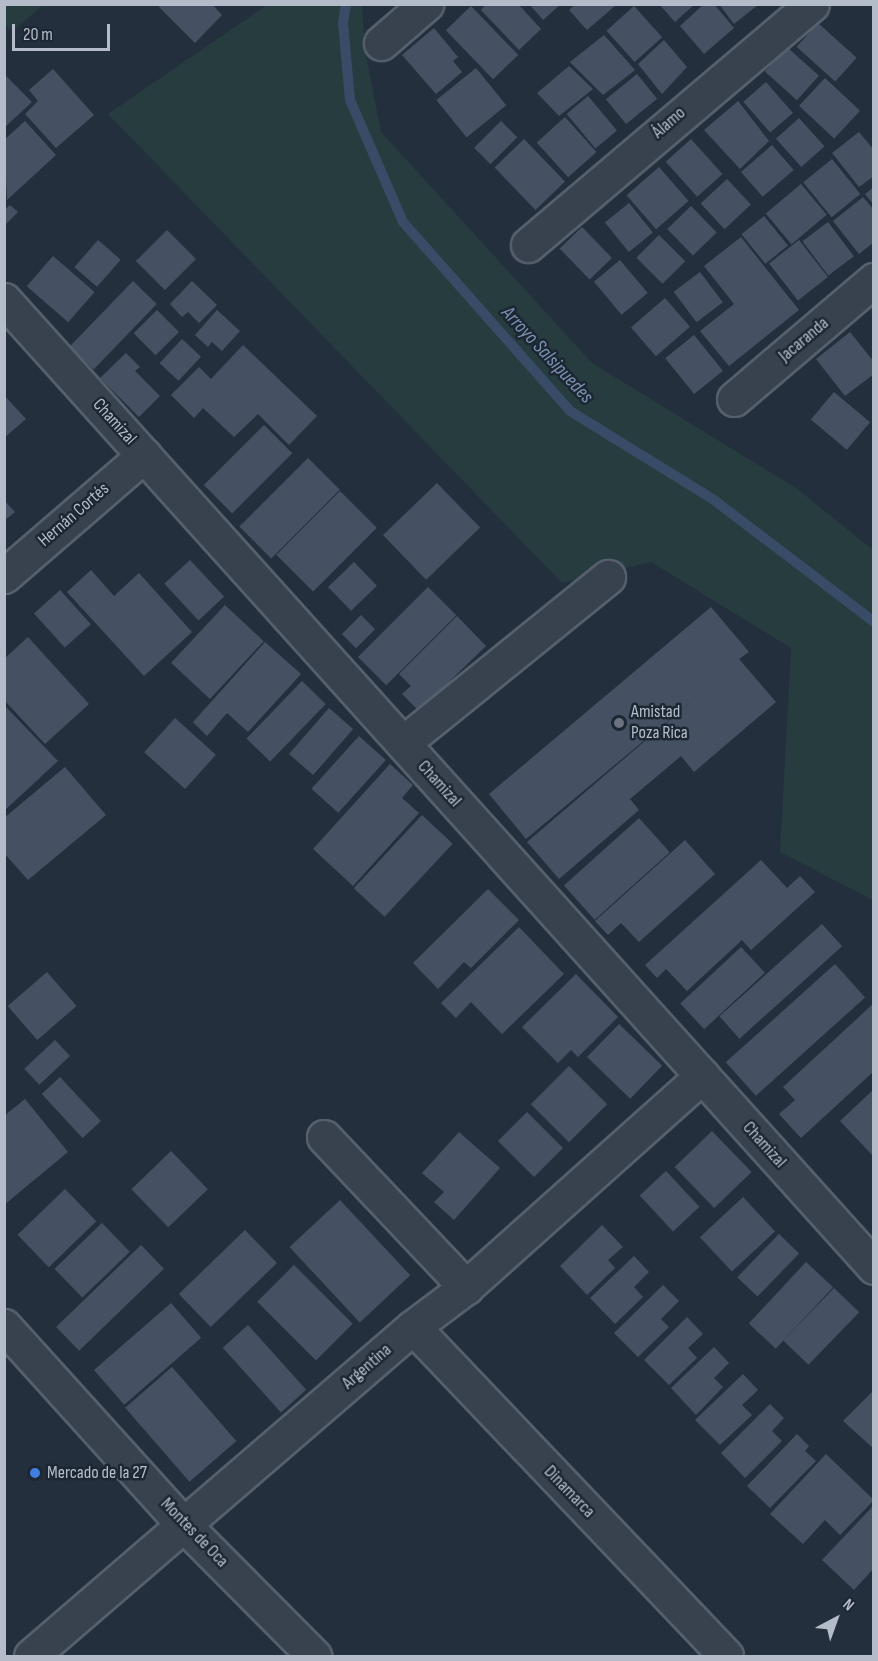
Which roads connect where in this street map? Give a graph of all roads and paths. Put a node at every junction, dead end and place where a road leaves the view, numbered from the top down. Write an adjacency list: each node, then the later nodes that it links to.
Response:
1 (426, 4): 3 (street)
2 (812, 4): 4 (street, Álamo)
3 (381, 43)
4 (528, 245)
5 (873, 280): 7 (street, Jacaranda)
6 (4, 300): 8 (street, Chamizal)
7 (734, 399)
8 (144, 455): 9 (street, Hernán Cortés); 11 (street, Chamizal)
9 (4, 576)
10 (608, 577): 11 (street)
11 (403, 743): 12 (street, Chamizal)
12 (702, 1076): 14 (street, Chamizal); 15 (street, Argentina)
13 (324, 1137): 15 (street)
14 (873, 1267)
15 (466, 1287): 17 (street, Argentina)
16 (4, 1326): 18 (street, Montes de Oca)
17 (413, 1327): 18 (street, Argentina); 21 (street, Dinamarca)
18 (184, 1525): 19 (street, Argentina); 20 (street, Montes de Oca)
19 (31, 1656)
20 (314, 1656)
21 (726, 1656)

